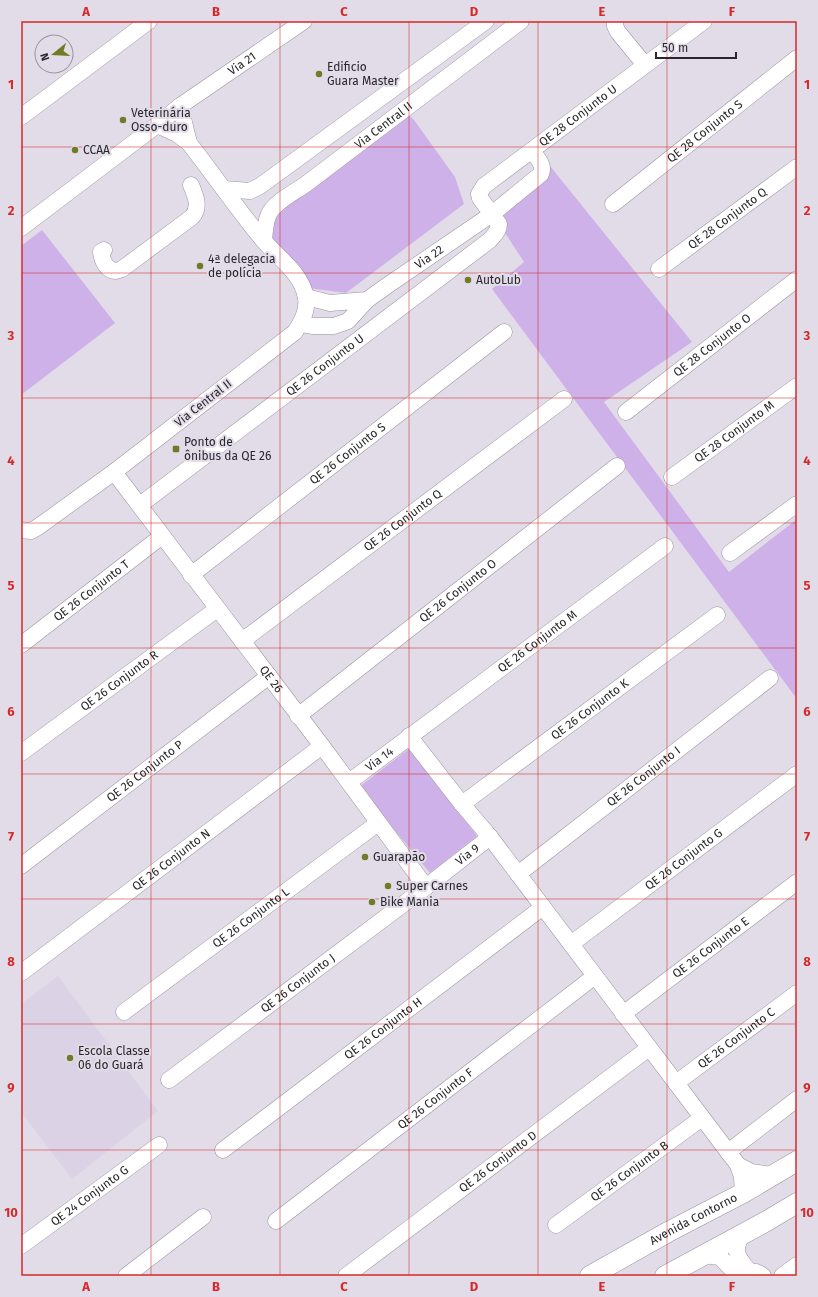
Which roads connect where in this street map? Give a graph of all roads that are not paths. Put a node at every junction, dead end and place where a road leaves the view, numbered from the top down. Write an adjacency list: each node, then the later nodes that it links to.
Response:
1 (149, 21): 10 (street)
2 (486, 21): 16 (street, Via Central II)
3 (521, 21): 20 (street, Via Central II)
4 (614, 21): 8 (street)
5 (704, 21): 8 (street, QE 28 Conjunto U)
6 (302, 22): 9 (street, Via 21)
7 (797, 58): 17 (street, QE 28 Conjunto S)
8 (645, 65): 13 (street, QE 28 Conjunto U)
9 (180, 106): 11 (street, Via 21); 12 (street)
10 (21, 117)
11 (157, 125): 12 (street); 19 (street)
12 (189, 143): 16 (street)
13 (532, 151): 18 (street, Via 22); 18 (street, QE 28 Conjunto U)
14 (797, 168): 22 (street, QE 28 Conjunto Q)
15 (191, 185): 21 (street)
16 (224, 189): 20 (street)
17 (613, 204)
18 (494, 216): 24 (street, Via 22); 27 (street, QE 26 Conjunto U)
19 (23, 222)
20 (264, 240): 25 (street)
21 (104, 250)
22 (659, 269)
23 (797, 279): 32 (street, QE 28 Conjunto O)
24 (388, 284): 26 (street, Via 22); 27 (street)
25 (306, 297): 26 (street); 28 (street, Via Central II)
26 (367, 300): 28 (street, Via 22)
27 (404, 305): 37 (street, QE 26 Conjunto U)
28 (301, 324): 34 (street, Via Central II)
29 (504, 332): 42 (street, QE 26 Conjunto S)
30 (797, 386): 35 (street, QE 28 Conjunto M)
31 (564, 399): 45 (street, QE 26 Conjunto Q)
32 (626, 412)
33 (617, 466): 49 (street, QE 26 Conjunto O)
34 (114, 472): 37 (street, QE 26); 38 (street, Via Central II)
35 (672, 478)
36 (797, 504): 41 (street)
37 (140, 505): 39 (street, QE 26)
38 (24, 533)
39 (162, 536): 42 (street, QE 26); 46 (street, QE 26 Conjunto T)
40 (666, 546): 50 (street, QE 26 Conjunto M)
41 (730, 553)
42 (191, 575): 43 (street, QE 26)
43 (217, 609): 45 (street, QE 26); 52 (street, QE 26 Conjunto R)
44 (717, 615): 55 (street, QE 26 Conjunto K)
45 (242, 641): 47 (street, QE 26)
46 (21, 645)
47 (269, 676): 49 (street, QE 26); 58 (street, QE 26 Conjunto P)
48 (770, 678): 59 (street, QE 26 Conjunto I)
49 (298, 716): 51 (street, QE 26)
50 (410, 736): 54 (street, Via 14); 55 (street)
51 (322, 746): 54 (street, QE 26); 64 (street, QE 26 Conjunto N)
52 (21, 752)
53 (797, 774): 63 (street, QE 26 Conjunto G)
54 (349, 782): 56 (street, QE 26)
55 (462, 804): 57 (street)
56 (378, 823): 61 (street, QE 26); 67 (street, QE 26 Conjunto L)
57 (490, 837): 59 (street); 61 (street, Via 9)
58 (21, 866)
59 (518, 874): 62 (street)
60 (797, 882): 68 (street, QE 26 Conjunto E)
61 (426, 887): 70 (street, QE 26 Conjunto J)
62 (543, 907): 63 (street); 75 (street, QE 26 Conjunto H)
63 (570, 944): 65 (street)
64 (21, 973)
65 (595, 976): 68 (street); 83 (street, QE 26 Conjunto F)
66 (797, 993): 71 (street, QE 26 Conjunto C)
67 (124, 1012)
68 (623, 1014): 69 (street)
69 (649, 1048): 71 (street); 91 (street, QE 26 Conjunto D)
70 (169, 1080)
71 (676, 1083): 73 (street)
72 (797, 1100): 76 (street)
73 (702, 1118): 76 (street); 84 (street, QE 26 Conjunto B)
74 (160, 1145): 86 (street, QE 24 Conjunto G)
75 (223, 1150)
76 (728, 1152): 78 (street)
77 (797, 1161): 79 (main road, Avenida Contorno)
78 (738, 1165): 79 (street); 80 (street)
79 (771, 1175): 80 (main road, Avenida Contorno)
80 (743, 1193): 92 (main road, Avenida Contorno)
81 (797, 1202): 85 (main road)
82 (203, 1217): 90 (street)
83 (276, 1221)
84 (556, 1225)
85 (743, 1233): 87 (main road); 89 (street)
86 (21, 1246)
87 (704, 1255): 89 (street); 93 (main road)
88 (797, 1265): 94 (street)
89 (748, 1275)
90 (126, 1276)
91 (346, 1276)
92 (590, 1276)
93 (666, 1276)
94 (782, 1276)

